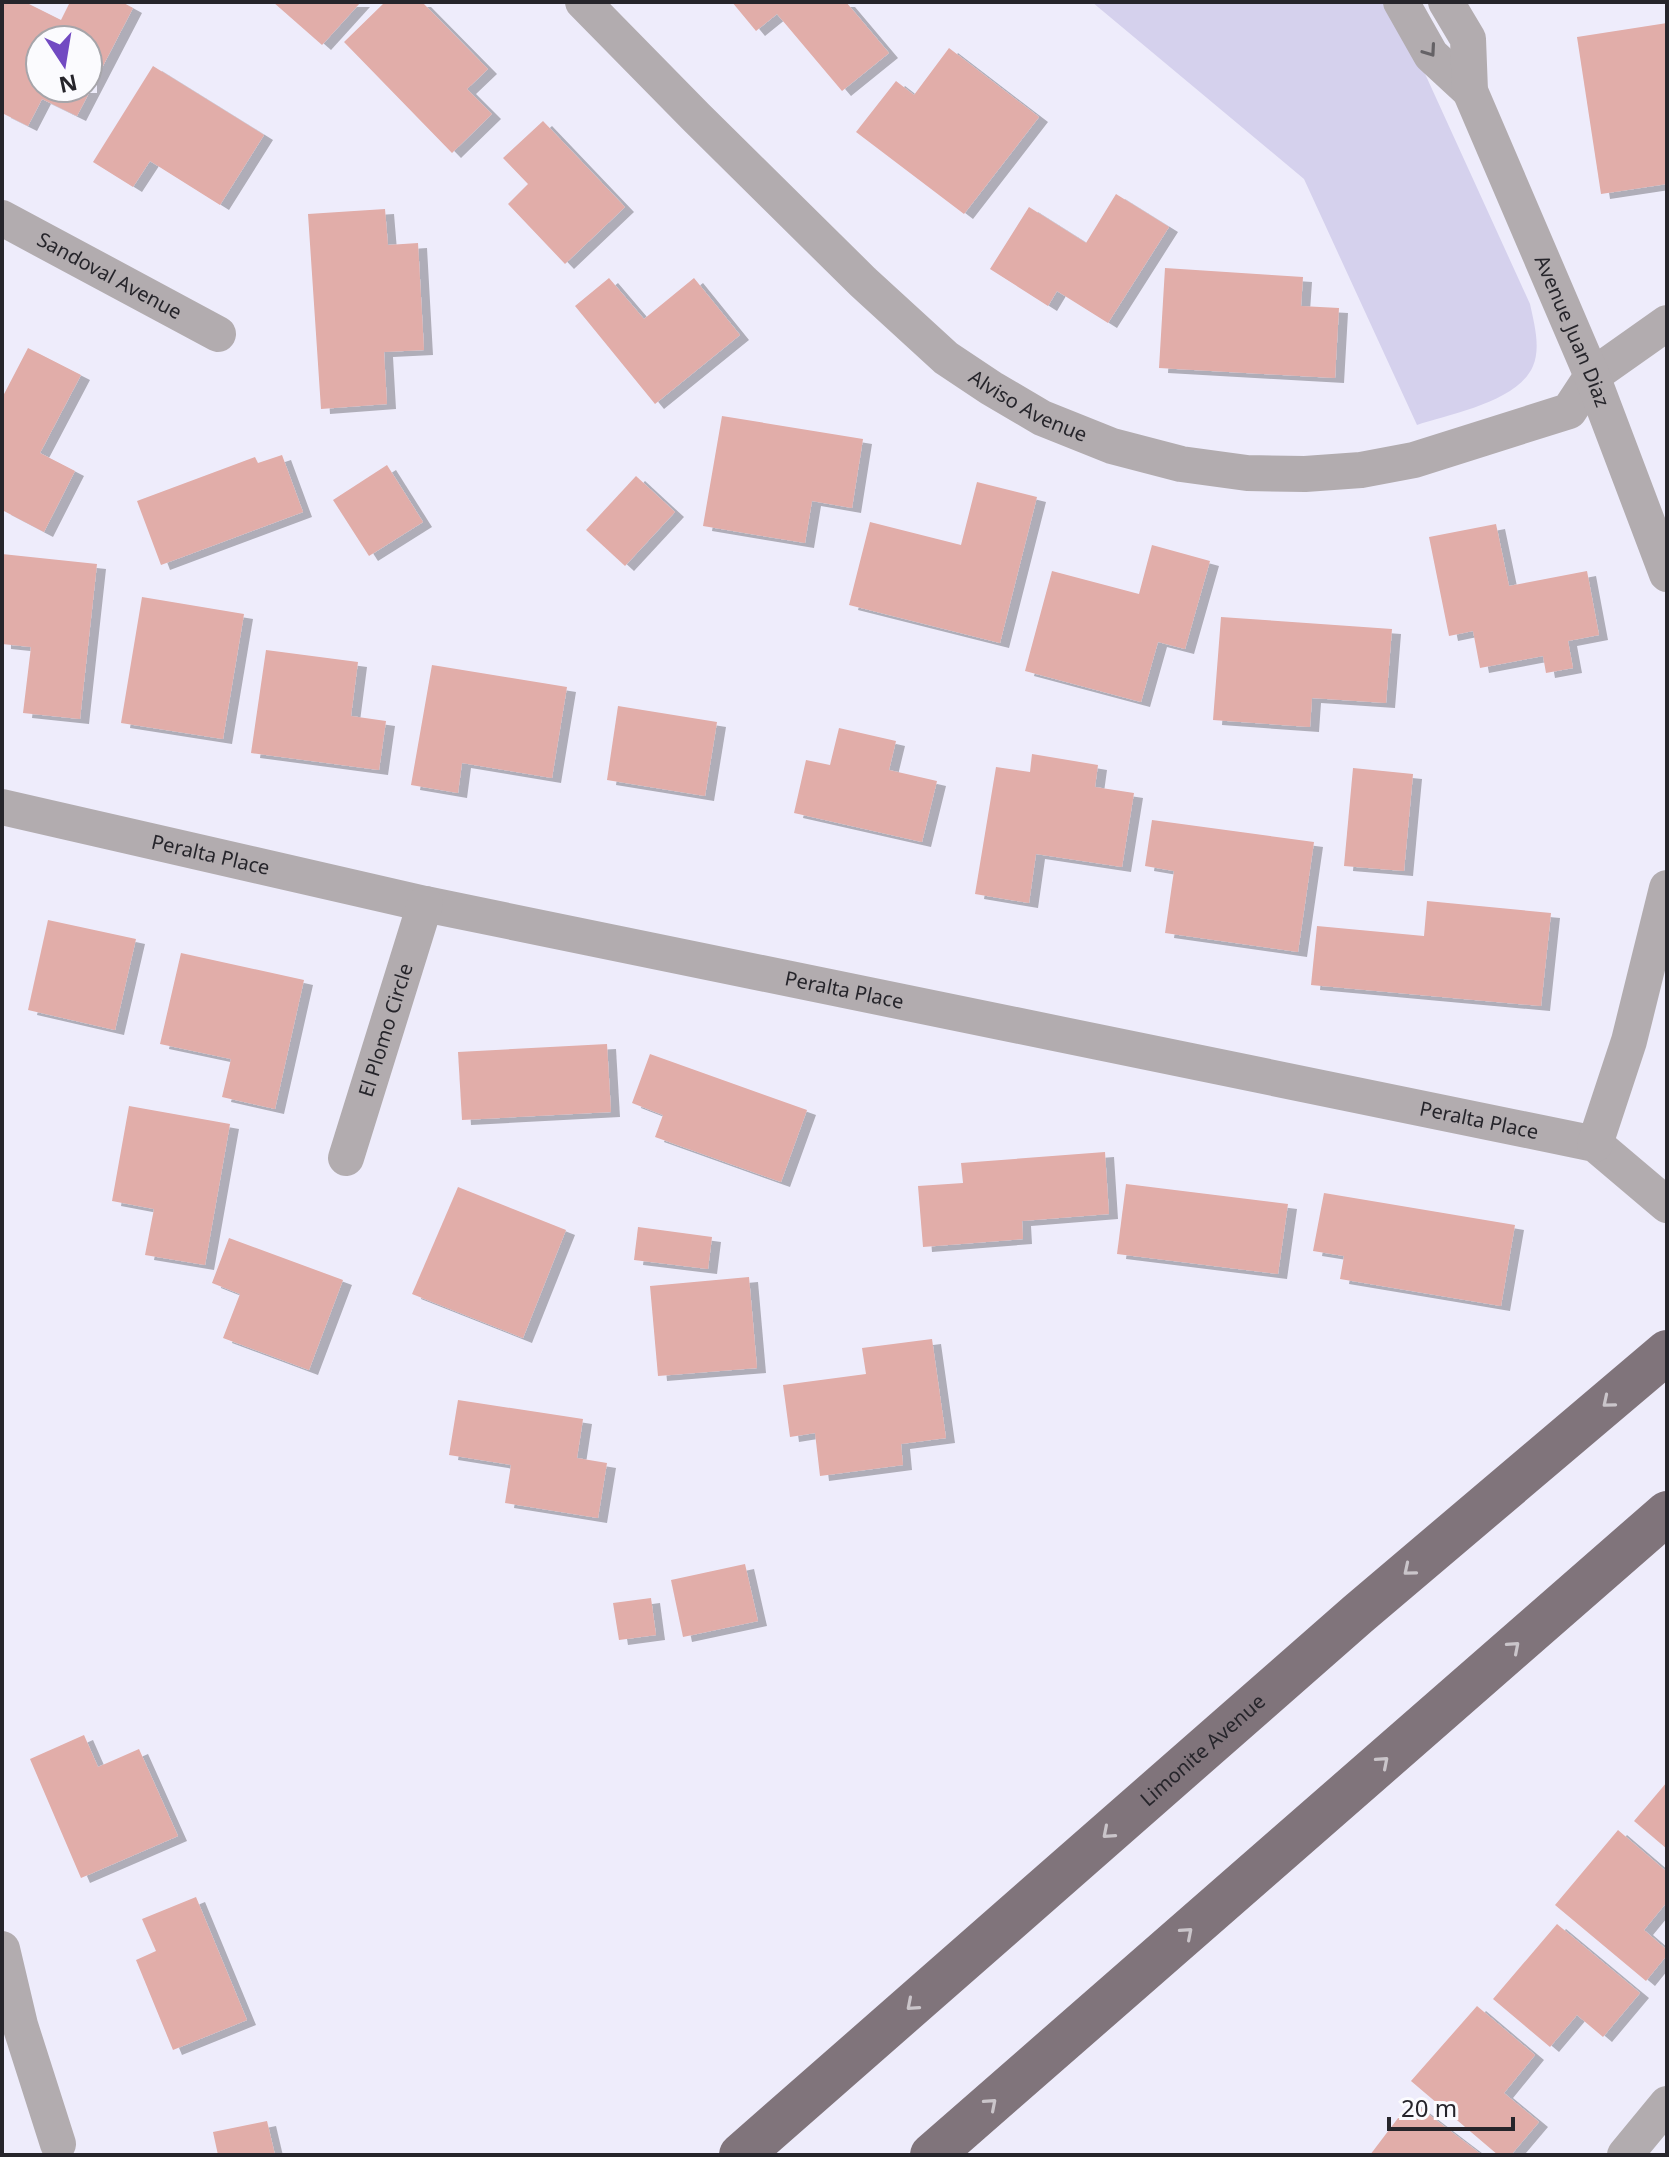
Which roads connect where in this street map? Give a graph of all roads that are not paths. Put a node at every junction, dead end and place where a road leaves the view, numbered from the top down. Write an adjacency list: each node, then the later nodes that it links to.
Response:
1 (583, 2): 8 (street, Alviso Avenue)
2 (1401, 2): 4 (street, Avenue Juan Diaz, one-way to 4)
3 (1446, 2): 4 (street, Avenue Juan Diaz)
4 (1470, 91): 8 (street, Avenue Juan Diaz)
5 (2, 218): 7 (street, Sandoval Avenue)
6 (1667, 323): 8 (street)
7 (218, 334)
8 (1592, 376): 9 (street, Avenue Juan Diaz)
9 (1667, 574)
10 (2, 807): 12 (street, Peralta Place)
11 (1667, 891): 13 (street)
12 (425, 904): 13 (street, Peralta Place); 14 (street, El Plomo Circle)
13 (1595, 1144): 15 (street, Peralta Place)
14 (346, 1158)
15 (1667, 1205)
16 (1667, 1352): 21 (main road, Limonite Avenue, one-way to 21)
17 (1667, 1513): 22 (main road, one-way to 17)
18 (2, 1949): 20 (street)
19 (1667, 2104): 23 (street)
20 (58, 2144)
21 (741, 2155)
22 (932, 2155)
23 (1625, 2155)

